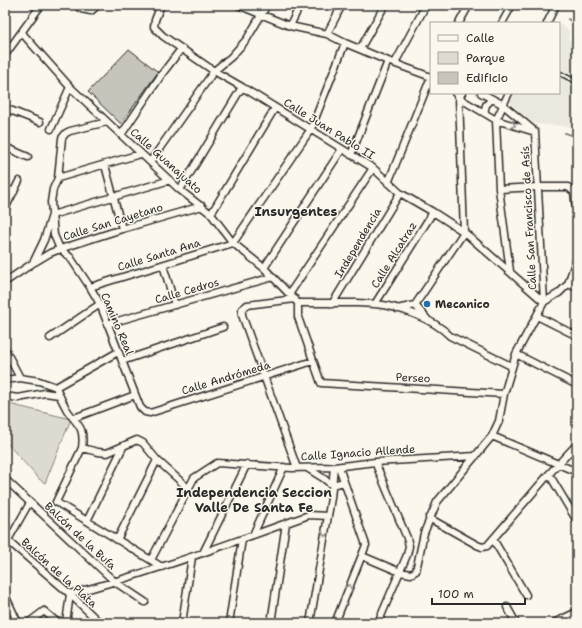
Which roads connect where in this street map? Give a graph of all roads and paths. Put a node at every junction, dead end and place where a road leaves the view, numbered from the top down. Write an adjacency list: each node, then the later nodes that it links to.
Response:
1 (41, 5): 19 (street)
2 (76, 5): 3 (street)
3 (98, 5)
4 (161, 5): 22 (street, Calle Juan Pablo II)
5 (238, 5): 14 (street)
6 (267, 5): 14 (street)
7 (300, 5): 18 (street)
8 (342, 5): 20 (street)
9 (385, 5): 23 (street)
10 (426, 5): 26 (street)
11 (469, 5): 15 (street)
12 (512, 5): 16 (street)
13 (555, 6): 17 (street)
14 (262, 14): 18 (street); 27 (street)
15 (460, 22)
16 (503, 22)
17 (547, 22)
18 (290, 26): 20 (street)
19 (22, 33): 24 (street); 32 (street, Calle Guanajuato)
20 (326, 34): 21 (street)
21 (345, 43): 23 (street); 46 (street)
22 (181, 49): 27 (street, Calle Juan Pablo II); 48 (street)
23 (360, 49): 25 (street)
24 (5, 55)
25 (388, 60): 26 (street); 52 (street)
26 (395, 63): 29 (street)
27 (214, 71): 33 (street, Calle Juan Pablo II); 54 (street)
28 (560, 74): 31 (lane)
29 (430, 77)
30 (430, 79): 60 (street)
31 (575, 81)
32 (70, 87): 44 (street, Calle Guanajuato); 45 (street)
33 (242, 87): 40 (street, Calle Juan Pablo II); 63 (street)
34 (483, 94): 37 (street)
35 (507, 94): 38 (street)
36 (459, 95): 41 (street); 75 (street)
37 (492, 99): 38 (street); 41 (street)
38 (502, 104): 42 (street); 47 (street)
39 (5, 108): 43 (street)
40 (276, 108): 46 (street, Calle Juan Pablo II); 71 (street)
41 (484, 113): 42 (street)
42 (496, 120): 47 (street, one-way to 47); 64 (street)
43 (40, 122)
44 (107, 122): 48 (street, Calle Guanajuato); 57 (street, Camino Real)
45 (51, 129)
46 (311, 129): 50 (street, Calle Juan Pablo II); 76 (street)
47 (535, 132): 61 (street, Calle San Francisco de Asís)
48 (121, 135): 51 (street, Calle Guanajuato)
49 (5, 147): 53 (street)
50 (342, 149): 52 (street, Calle Juan Pablo II); 81 (street)
51 (140, 154): 54 (street, Calle Guanajuato); 55 (street)
52 (351, 155): 56 (street, Calle Juan Pablo II)
53 (28, 157)
54 (150, 162): 58 (street, Calle Guanajuato)
55 (105, 165): 57 (street); 67 (street)
56 (373, 168): 60 (street, Calle Juan Pablo II); 88 (street)
57 (58, 178): 72 (street, Camino Real)
58 (170, 180): 63 (street, Calle Guanajuato); 67 (street)
59 (20, 181): 65 (street)
60 (388, 183): 66 (street, Calle Juan Pablo II)
61 (538, 187): 64 (street); 73 (street); 90 (street, Calle San Francisco de Asís)
62 (5, 188): 65 (street)
63 (180, 190): 68 (street, Calle Guanajuato)
64 (499, 190): 82 (street)
65 (14, 192): 69 (street)
66 (400, 193): 70 (street, Calle Juan Pablo II); 93 (street, Independencia)
67 (114, 198): 72 (street); 74 (street)
68 (202, 206): 71 (street, Calle Guanajuato); 74 (street, Calle San Cayetano)
69 (5, 209)
70 (433, 212): 75 (street, Calle Juan Pablo II); 94 (street, Calle Alcatraz)
71 (212, 214): 76 (street, Calle Guanajuato)
72 (52, 215): 77 (street, Camino Real); 79 (street, Calle San Cayetano)
73 (577, 216)
74 (122, 229): 77 (street, Calle San Cayetano)
75 (464, 232): 82 (street, Calle Juan Pablo II); 95 (street)
76 (233, 243): 80 (street, Calle Santa Ana); 81 (street, Calle Guanajuato)
77 (60, 249): 79 (street, Calle San Cayetano); 86 (street, Camino Real)
78 (577, 257): 85 (street)
79 (33, 263): 84 (street, Calle San Cayetano)
80 (163, 265): 86 (street, Calle Santa Ana); 92 (street)
81 (264, 268): 83 (street, Calle Guanajuato)
82 (510, 271): 90 (street, Calle Juan Pablo II)
83 (273, 277): 88 (street, Calle Guanajuato); 92 (street, Calle Cedros)
84 (5, 282)
85 (568, 284): 87 (street); 90 (street)
86 (90, 287): 91 (street, Camino Real)
87 (577, 288)
88 (290, 293): 89 (street, Calle Guanajuato)
89 (296, 301): 93 (street, Calle Alcatraz); 107 (street); 110 (street, Calle Alcatraz)
90 (544, 302): 97 (street)
91 (100, 304): 99 (street, Camino Real); 102 (street)
92 (175, 304): 99 (street, Calle Cedros)
93 (332, 304): 94 (street, Calle Alcatraz)
94 (375, 304): 96 (street)
95 (415, 305): 96 (street); 98 (street)
96 (397, 309): 98 (street)
97 (537, 316): 101 (street); 105 (street)
98 (427, 319): 108 (street)
99 (107, 324): 104 (street, Camino Real)
100 (223, 327): 106 (street)
101 (577, 336)
102 (50, 338)
103 (5, 349): 109 (street)
104 (118, 352): 106 (street, Camino Real); 113 (street)
105 (516, 354): 108 (street); 112 (street)
106 (122, 361): 117 (street, Camino Real)
107 (313, 361): 110 (street, Calle Andrómeda); 114 (street, Perseo)
108 (511, 366): 114 (street)
109 (20, 378): 111 (street); 113 (street)
110 (263, 378): 118 (street, Calle Andrómeda); 131 (street)
111 (5, 380)
112 (577, 385)
113 (56, 387): 115 (street)
114 (504, 394): 120 (street)
115 (59, 395): 116 (street); 119 (street)
116 (5, 396)
117 (135, 396): 118 (street, Camino Real); 119 (street)
118 (145, 412)
119 (74, 418): 123 (street)
120 (492, 436): 124 (street); 128 (street)
121 (577, 444): 128 (street)
122 (123, 447): 123 (street); 125 (street); 142 (street)
123 (82, 448): 142 (street)
124 (476, 456): 126 (street, Calle Ignacio Allende); 141 (street)
125 (157, 460): 138 (street); 148 (street)
126 (375, 462): 130 (street, Calle Ignacio Allende); 155 (street)
127 (247, 464): 129 (street, Calle Ignacio Allende); 138 (street, Calle Ignacio Allende); 150 (street)
128 (557, 464): 133 (street); 134 (street)
129 (284, 467): 131 (street, Calle Ignacio Allende); 145 (street)
130 (336, 467): 132 (street, Calle Ignacio Allende); 136 (street); 137 (street)
131 (297, 468): 132 (street, Calle Ignacio Allende)
132 (306, 468): 137 (street)
133 (577, 472)
134 (549, 474): 143 (street); 149 (street)
135 (5, 479): 139 (street, Balcón de la Bufa)
136 (344, 482): 137 (street); 151 (street)
137 (332, 485): 140 (street)
138 (188, 488): 153 (street)
139 (30, 502): 147 (street); 156 (street, Balcón de la Bufa)
140 (328, 516): 144 (street); 171 (street, one-way to 171)
141 (429, 518): 149 (street); 155 (street)
142 (87, 521): 148 (street)
143 (577, 521)
144 (286, 524): 145 (street); 170 (street)
145 (253, 536): 146 (street)
146 (242, 539): 150 (street); 169 (street)
147 (6, 540): 157 (street, Balcón de la Plata)
148 (117, 540): 153 (street)
149 (493, 540): 159 (street)
150 (203, 553): 152 (street)
151 (362, 556): 155 (street); 172 (street, one-way to 151)
152 (192, 557): 154 (street); 168 (street)
153 (151, 560): 154 (street)
154 (162, 567): 156 (street)
155 (400, 572): 173 (street)
156 (115, 582): 157 (street); 160 (street, Balcón de la Bufa)
157 (70, 594): 166 (street); 167 (street, Balcón de la Plata)
158 (5, 595): 163 (street)
159 (526, 595)
160 (145, 602)
161 (507, 607): 174 (street)
162 (577, 613): 175 (street)
163 (18, 623)
164 (28, 623): 165 (street)
165 (58, 623)
166 (66, 623)
167 (100, 623)
168 (182, 623)
169 (229, 623)
170 (271, 623)
171 (310, 623)
172 (335, 623)
173 (378, 623)
174 (516, 623)
175 (556, 623)

